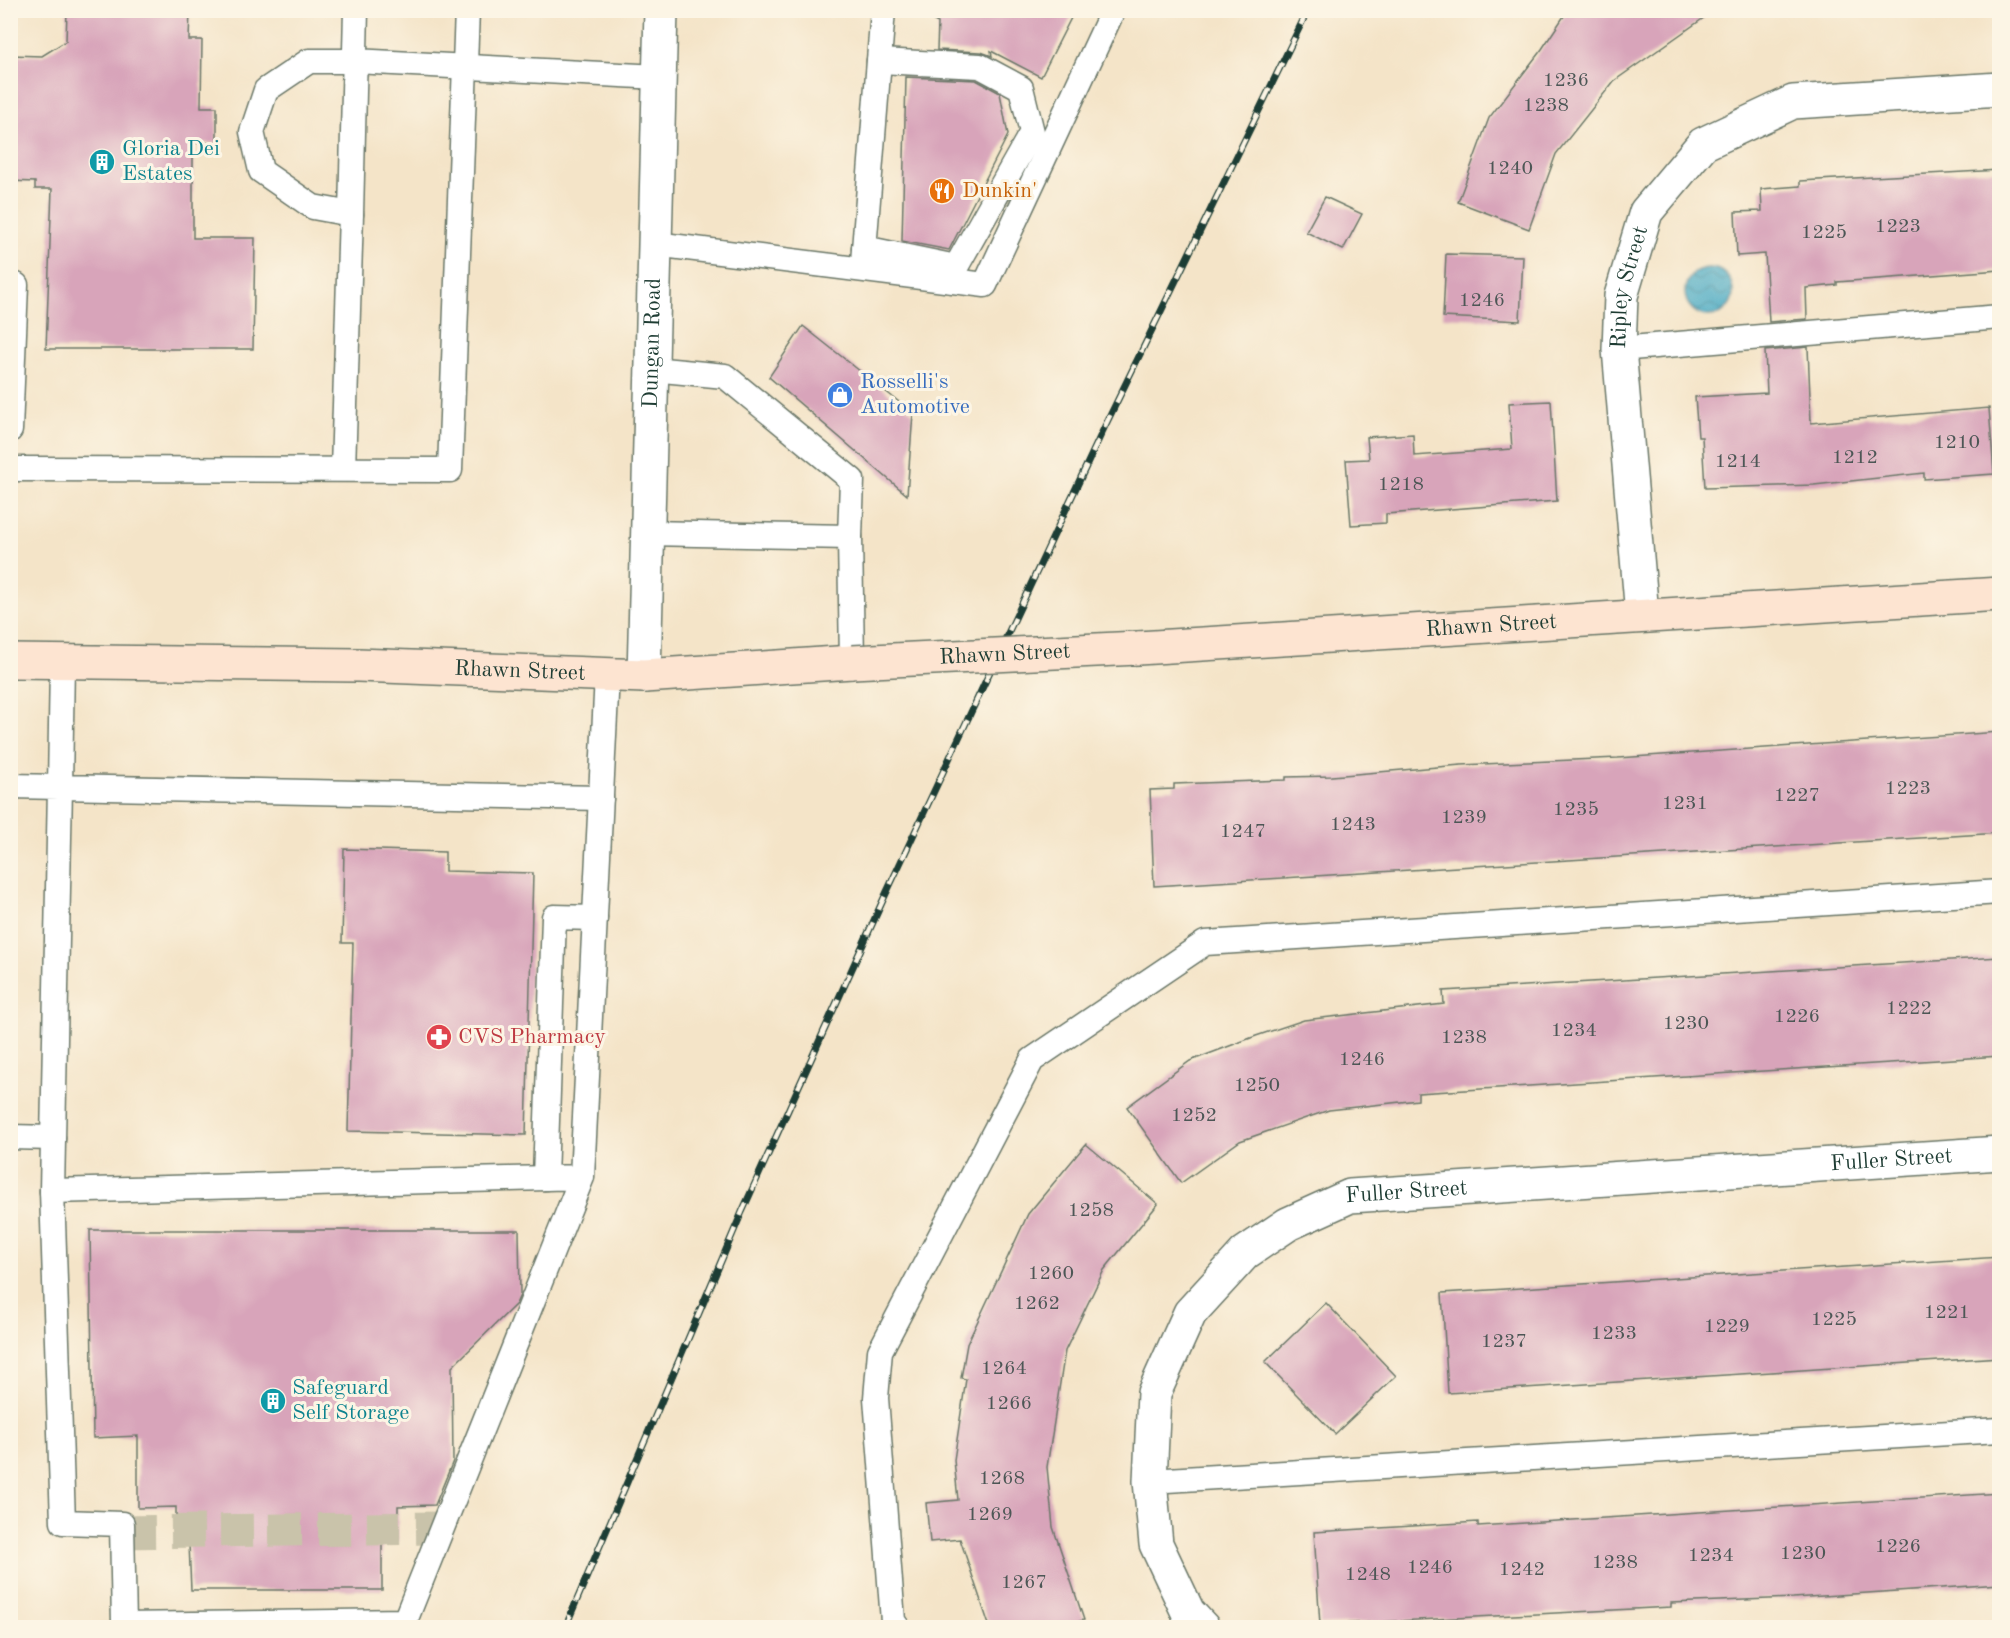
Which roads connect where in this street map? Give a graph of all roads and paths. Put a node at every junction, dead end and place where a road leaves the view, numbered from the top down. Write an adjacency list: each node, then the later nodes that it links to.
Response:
1 (356, 10): 6 (lane)
2 (467, 10): 8 (lane)
3 (661, 10): 9 (street, Dungan Road)
4 (883, 10): 7 (lane)
5 (1113, 10): 13 (lane)
6 (355, 61): 8 (lane); 11 (lane); 11 (lane)
7 (879, 61): 13 (lane); 13 (lane)
8 (466, 67): 9 (lane); 20 (lane)
9 (659, 77): 12 (street, Dungan Road)
10 (2000, 89): 16 (street, Ripley Street)
11 (351, 214): 20 (lane)
12 (655, 244): 13 (lane); 17 (street, Dungan Road)
13 (863, 259)
14 (16, 285): 18 (lane)
15 (2000, 317): 16 (lane)
16 (1619, 349): 24 (street, Ripley Street)
17 (652, 369): 21 (street, Dungan Road); 22 (lane)
18 (10, 430)
19 (10, 469): 20 (lane)
20 (343, 469)
21 (647, 533): 22 (lane); 29 (street, Dungan Road)
22 (850, 537): 26 (lane)
23 (2000, 594): 24 (main road, Rhawn Street)
24 (1642, 615): 26 (main road, Rhawn Street, bridge)
25 (10, 661): 27 (main road, Rhawn Street)
26 (852, 662): 29 (main road, Rhawn Street)
27 (62, 663): 28 (main road, Rhawn Street); 31 (lane)
28 (608, 675): 29 (main road, Rhawn Street); 32 (lane)
29 (644, 676)
30 (10, 786): 31 (lane)
31 (60, 787): 32 (lane); 36 (lane)
32 (601, 798): 34 (lane)
33 (2000, 892): 43 (lane)
34 (595, 918): 38 (lane); 39 (lane)
35 (10, 1137): 36 (lane)
36 (53, 1138): 40 (lane)
37 (2000, 1153): 42 (street, Fuller Street)
38 (582, 1177): 39 (lane); 40 (lane)
39 (545, 1178): 40 (lane)
40 (52, 1191)
41 (2000, 1430): 42 (lane)
42 (1150, 1481): 44 (street, Fuller Street)
43 (898, 1628)
44 (1203, 1628)

